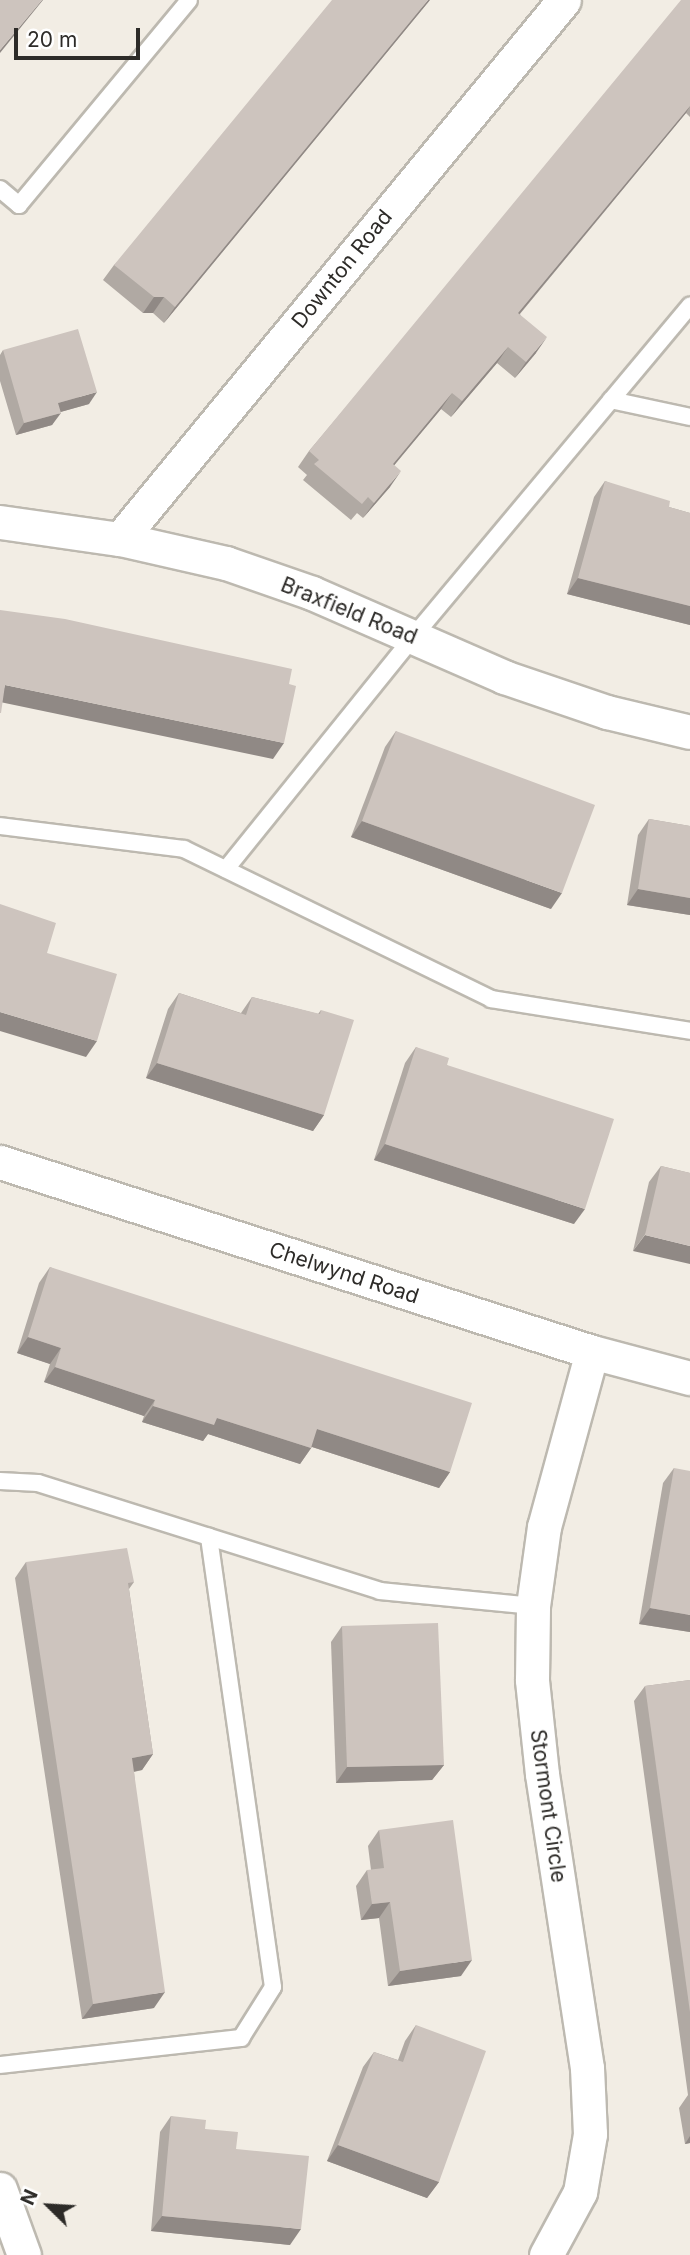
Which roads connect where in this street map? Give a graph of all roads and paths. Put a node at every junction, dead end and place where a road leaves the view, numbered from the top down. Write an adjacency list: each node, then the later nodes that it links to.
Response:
1 (188, 0): 3 (lane)
2 (564, 0): 8 (street, Downton Road)
3 (0, 189)
4 (690, 306): 5 (lane)
5 (611, 400): 6 (lane); 9 (lane)
6 (690, 417)
7 (0, 522): 8 (street, Braxfield Road)
8 (120, 539): 9 (street, Braxfield Road)
9 (413, 637): 10 (street, Braxfield Road); 12 (lane)
10 (690, 732)
11 (0, 826): 12 (lane)
12 (226, 869): 13 (lane)
13 (690, 1031)
14 (0, 1162): 15 (street, Chelwynd Road)
15 (592, 1352): 16 (street, Chelwynd Road); 19 (street, Stormont Circle)
16 (690, 1378)
17 (0, 1481): 18 (lane)
18 (209, 1537): 19 (lane); 20 (lane)
19 (533, 1606): 23 (street, Stormont Circle)
20 (0, 2065)
21 (0, 2189): 22 (street)
22 (24, 2255)
23 (547, 2255)

